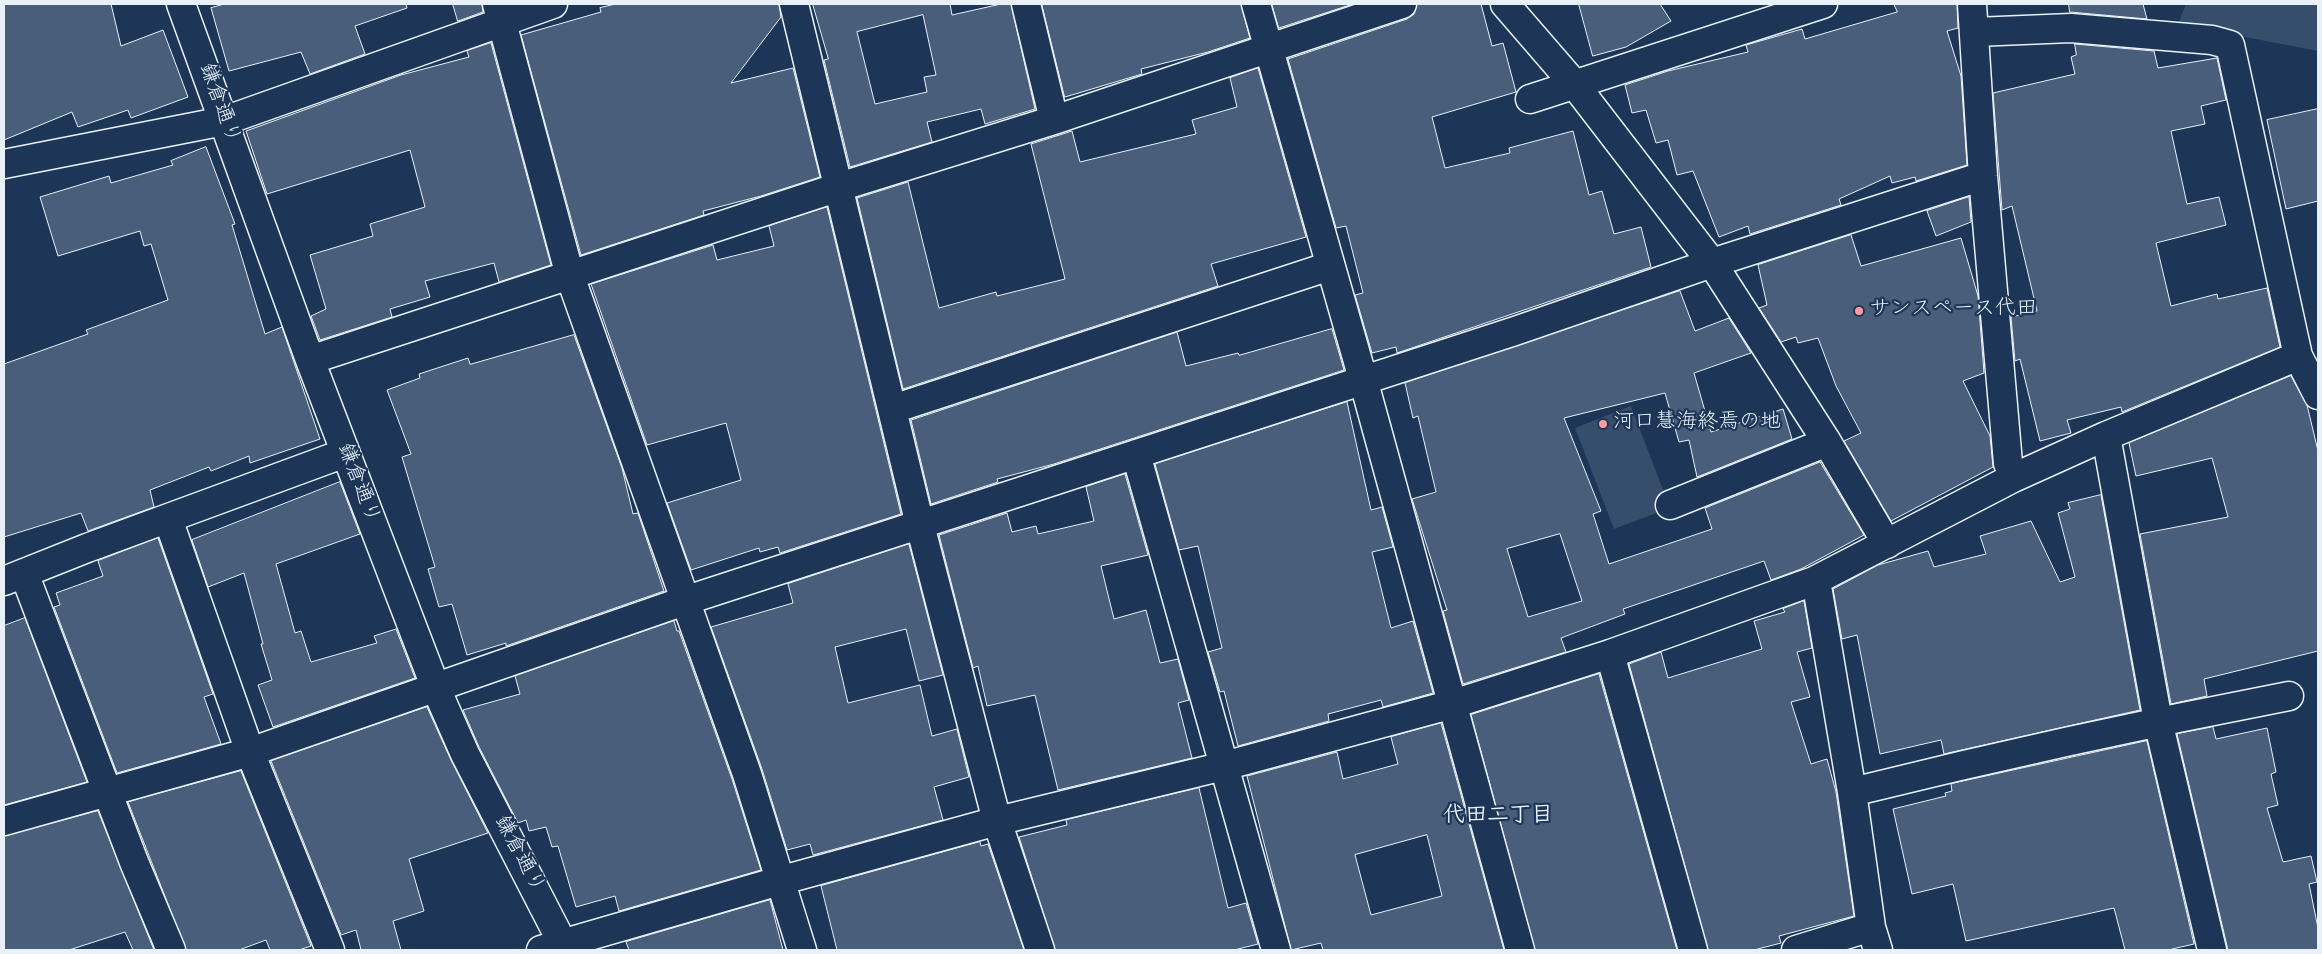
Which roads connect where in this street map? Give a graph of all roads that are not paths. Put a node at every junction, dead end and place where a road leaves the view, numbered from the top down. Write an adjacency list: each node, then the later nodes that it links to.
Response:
1 (181, 4): 16 (street, 鎌倉通り)
2 (553, 4): 10 (street)
3 (794, 4): 19 (street)
4 (1026, 4): 15 (street)
5 (1256, 4): 12 (street)
6 (1402, 4): 12 (street)
7 (1505, 4): 13 (street)
8 (1823, 4): 13 (street)
9 (1972, 4): 11 (street)
10 (500, 13): 16 (street); 22 (street)
11 (1975, 32): 18 (street); 23 (street)
12 (1268, 49): 15 (street); 21 (street)
13 (1575, 85): 14 (street); 20 (street)
14 (1530, 100)
15 (1054, 120): 19 (street)
16 (224, 121): 17 (street); 24 (street, 鎌倉通り)
17 (4, 164)
18 (1983, 176): 20 (street); 32 (street)
19 (839, 187): 22 (street); 27 (street)
20 (1712, 263): 25 (street); 29 (street)
21 (1330, 266): 25 (street); 27 (street)
22 (570, 276): 24 (street); 39 (street)
23 (2298, 356): 26 (street); 28 (street)
24 (310, 360): 30 (street, 鎌倉通り)
25 (1363, 379): 31 (street); 43 (street)
26 (2318, 395)
27 (892, 409): 35 (street)
28 (2106, 436): 32 (street); 44 (street)
29 (1827, 442): 33 (street); 36 (street)
30 (345, 453): 34 (street); 41 (street, 鎌倉通り)
31 (1136, 454): 35 (street); 46 (street)
32 (2013, 478): 36 (street)
33 (1670, 505)
34 (168, 519): 37 (street); 45 (street)
35 (920, 525): 39 (street); 50 (street)
36 (1887, 544): 38 (street)
37 (14, 577): 48 (street)
38 (1814, 581): 40 (street); 47 (street)
39 (684, 601): 41 (street); 51 (street)
40 (1610, 654): 43 (street); 60 (street)
41 (435, 686): 45 (street); 53 (street, 鎌倉通り)
42 (2290, 696): 44 (street)
43 (1453, 704): 46 (street); 59 (street)
44 (2158, 721): 47 (street); 62 (street)
45 (250, 752): 48 (street); 55 (street)
46 (1224, 766): 50 (street); 58 (street)
47 (1852, 792): 52 (street)
48 (108, 793): 49 (street); 54 (street)
49 (4, 820)
50 (997, 821): 51 (street); 57 (street)
51 (779, 881): 53 (street); 56 (street)
52 (1874, 939): 61 (street)
53 (557, 948)
54 (171, 950)
55 (330, 950)
56 (802, 950)
57 (1040, 950)
58 (1276, 950)
59 (1520, 950)
60 (1693, 950)
61 (1796, 950)
62 (2212, 950)

